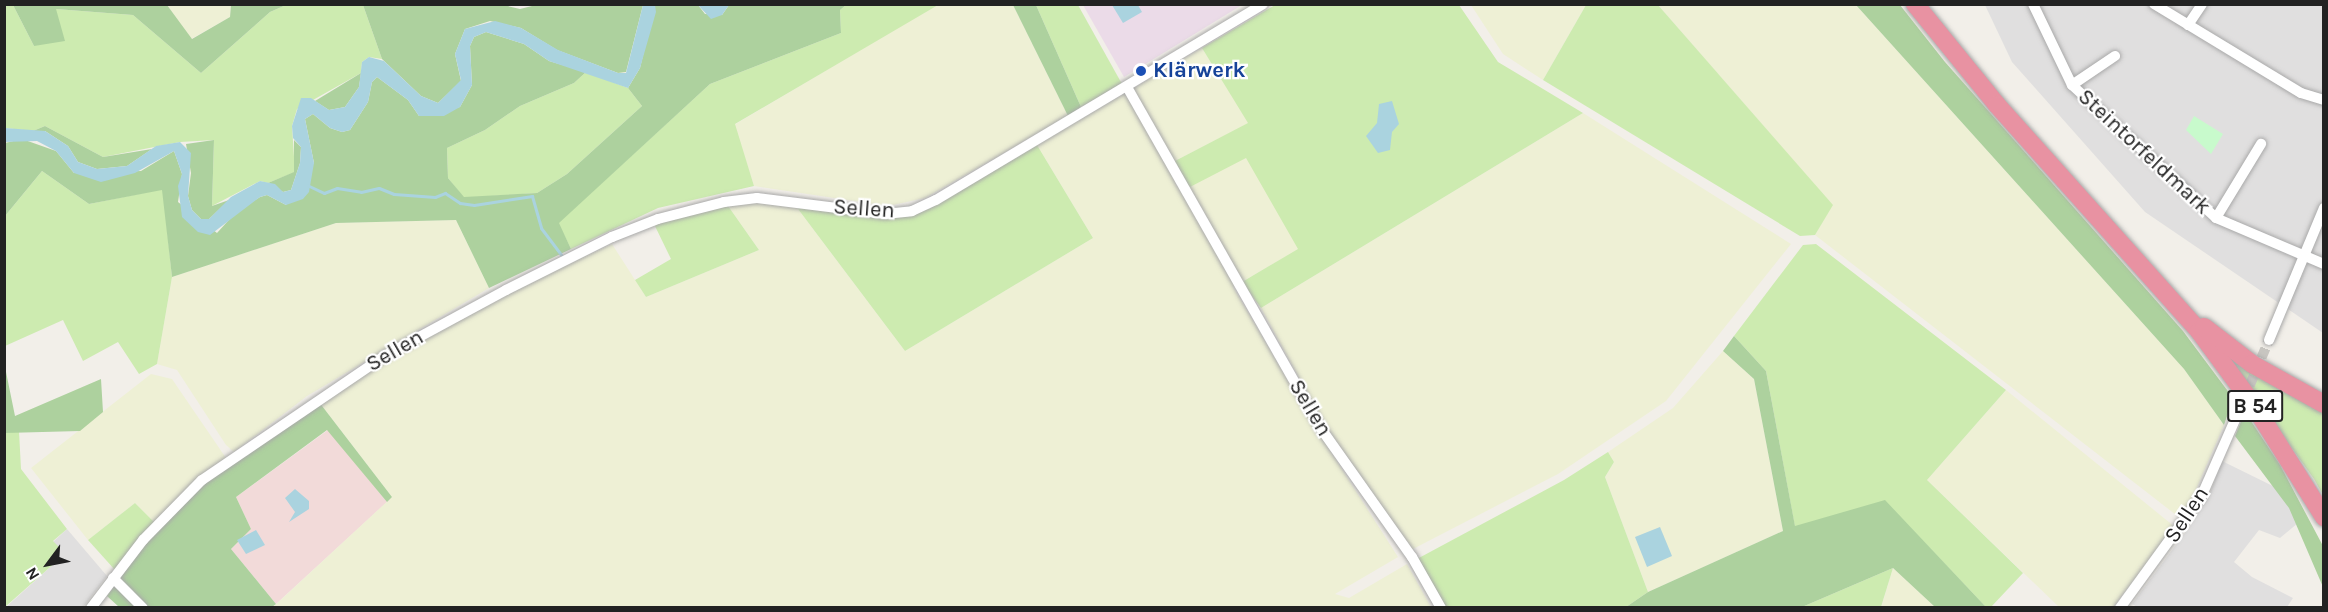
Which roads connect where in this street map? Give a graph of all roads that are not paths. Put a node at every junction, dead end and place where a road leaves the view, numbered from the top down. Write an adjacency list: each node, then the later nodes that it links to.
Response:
1 (1263, 4): 9 (street)
2 (1915, 4): 16 (highway, B 54)
3 (2033, 4): 8 (street, Steintorfeldmark)
4 (2154, 4): 6 (street)
5 (2202, 4): 6 (street)
6 (2188, 25): 10 (street)
7 (2115, 56): 8 (street, Steintorfeldmark)
8 (2072, 85): 13 (street, Steintorfeldmark)
9 (1127, 87): 21 (street, Sellen); 24 (street, Sellen)
10 (2324, 100)
11 (2261, 144): 13 (street, Steintorfeldmark)
12 (2324, 208): 14 (street)
13 (2216, 218): 14 (street, Steintorfeldmark)
14 (2305, 256): 15 (street, Steintorfeldmark); 17 (street)
15 (2324, 264)
16 (2175, 304): 18 (highway); 20 (highway, B 54)
17 (2269, 340)
18 (2324, 404)
19 (2238, 413): 25 (street, Sellen)
20 (2324, 517)
21 (113, 578): 22 (street, Sellen); 23 (street)
22 (91, 608)
23 (143, 608)
24 (1441, 608)
25 (2121, 608)

